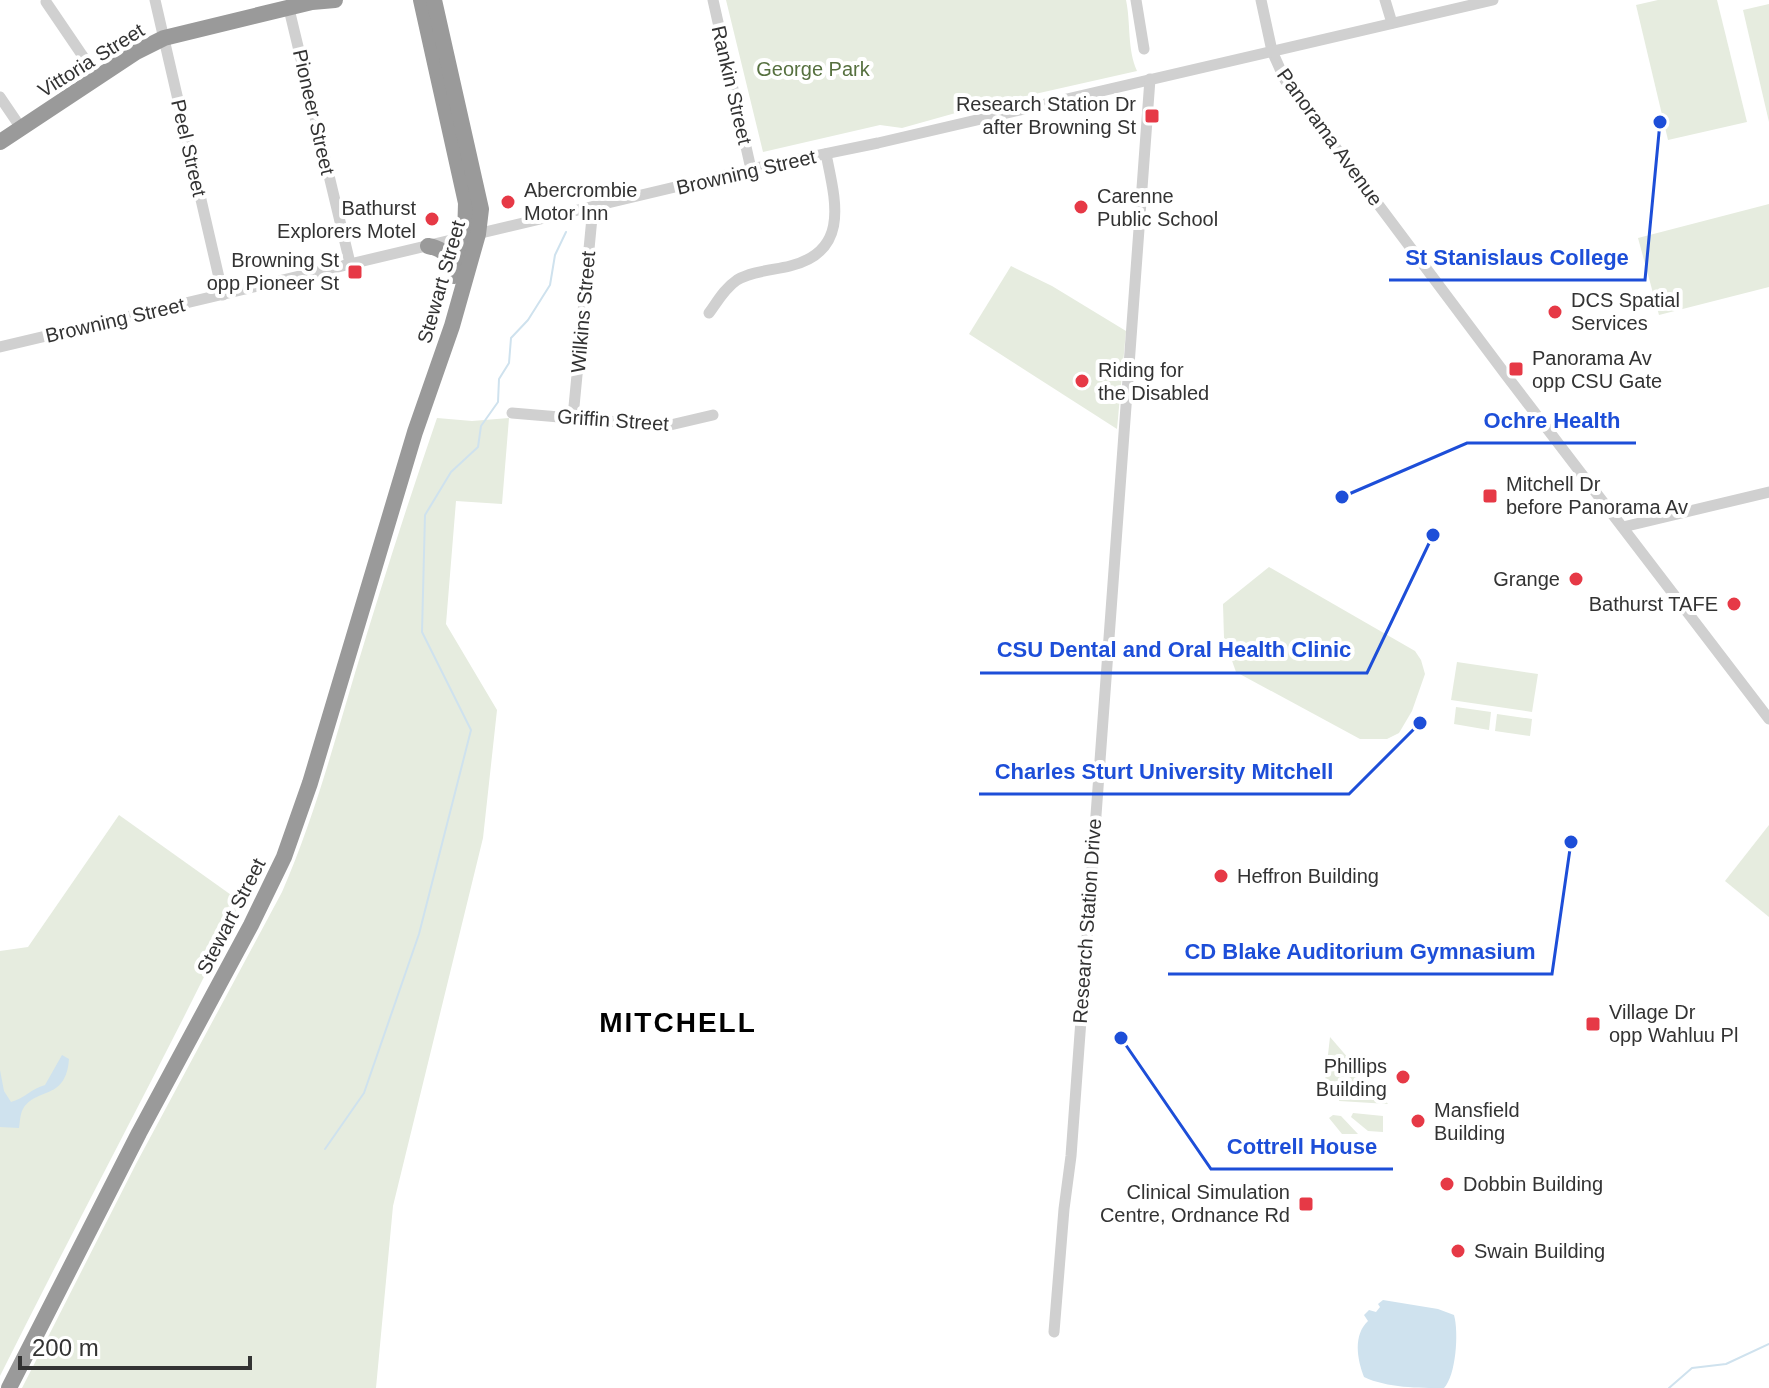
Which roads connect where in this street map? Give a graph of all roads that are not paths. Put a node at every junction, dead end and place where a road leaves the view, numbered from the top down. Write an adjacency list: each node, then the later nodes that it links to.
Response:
1 (155, 0): 13 (street, Peel Street)
2 (335, 0): 11 (highway, Vittoria Street)
3 (421, 0): 24 (highway, Stewart Street)
4 (434, 0): 24 (highway, Stewart Street)
5 (713, 0): 22 (street, Rankin Street)
6 (1136, 0): 14 (street)
7 (1261, 0): 15 (street, Panorama Avenue)
8 (1385, 0): 12 (street)
9 (1493, 0): 12 (street, Browning Street)
10 (46, 2): 16 (street)
11 (304, 3): 13 (highway, Vittoria Street); 26 (street, Pioneer Street)
12 (1392, 23): 15 (street, Browning Street)
13 (164, 38): 16 (highway, Vittoria Street); 28 (street, Peel Street)
14 (1144, 49)
15 (1272, 51): 17 (street, Browning Street); 36 (street, Panorama Avenue)
16 (97, 77): 19 (highway, Vittoria Street)
17 (1150, 79): 21 (street, Browning Street); 38 (street, Research Station Drive)
18 (0, 97): 19 (street)
19 (21, 128): 20 (highway, Vittoria Street)
20 (0, 142)
21 (826, 154): 22 (street, Browning Street); 29 (street)
22 (751, 169): 23 (street, Browning Street)
23 (593, 207): 24 (street, Browning Street); 33 (street, Wilkins Street)
24 (472, 236): 25 (street, Browning Street); 27 (highway, Stewart Street); 34 (highway, Stewart Street)
25 (428, 246): 26 (street, Browning Street); 27 (highway)
26 (350, 263): 28 (street, Browning Street)
27 (453, 286): 34 (highway, Stewart Street)
28 (223, 295): 30 (street, Browning Street)
29 (709, 313)
30 (0, 347)
31 (512, 413): 33 (street, Griffin Street)
32 (713, 415): 33 (street, Griffin Street)
33 (573, 417)
34 (415, 432): 39 (highway, Stewart Street)
35 (1769, 492): 36 (street)
36 (1623, 527): 37 (street)
37 (1769, 719)
38 (1054, 1332)
39 (9, 1388)

